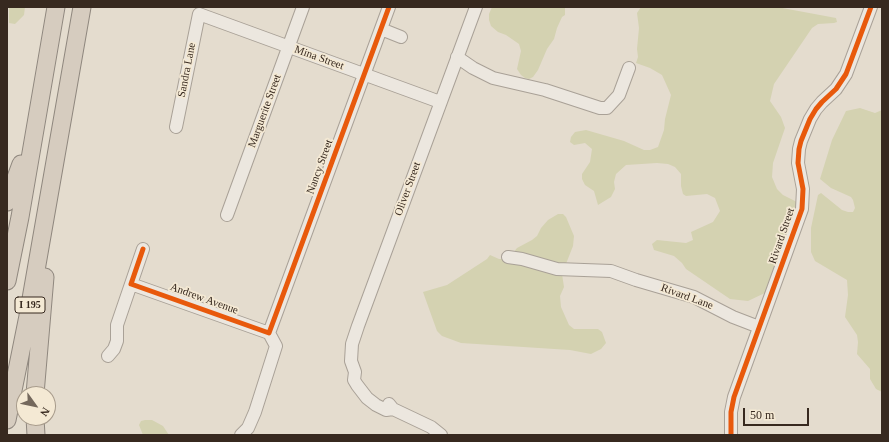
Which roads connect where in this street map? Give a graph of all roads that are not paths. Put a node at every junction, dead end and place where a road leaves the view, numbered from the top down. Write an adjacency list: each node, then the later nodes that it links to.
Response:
1 (56, 7): 15 (highway)
2 (82, 7): 17 (highway, I 195)
3 (303, 7): 10 (street, Marguerite Street)
4 (389, 7): 8 (street, Nancy Street)
5 (476, 7): 11 (street, Oliver Street)
6 (871, 7): 24 (street, Rivard Street)
7 (199, 14): 10 (street, Mina Street); 16 (street, Sandra Lane)
8 (381, 29): 9 (street); 13 (street, Nancy Street)
9 (401, 36)
10 (288, 47): 13 (street, Mina Street); 19 (street, Marguerite Street)
11 (457, 57): 12 (street); 14 (street, Oliver Street)
12 (629, 68)
13 (364, 75): 14 (street, Mina Street); 25 (street, Nancy Street)
14 (440, 102): 30 (street, Oliver Street)
15 (40, 104): 18 (highway); 22 (highway)
16 (176, 126)
17 (51, 189): 27 (highway); 28 (highway, I 195)
18 (7, 202)
19 (226, 214)
20 (143, 249): 23 (street)
21 (508, 257): 24 (street, Rivard Lane)
22 (7, 281)
23 (131, 284): 25 (street, Andrew Avenue); 26 (street)
24 (759, 327): 31 (street, Rivard Street)
25 (269, 333): 29 (street)
26 (108, 356)
27 (37, 386)
28 (7, 420)
29 (241, 435)
30 (441, 435)
31 (731, 435)

